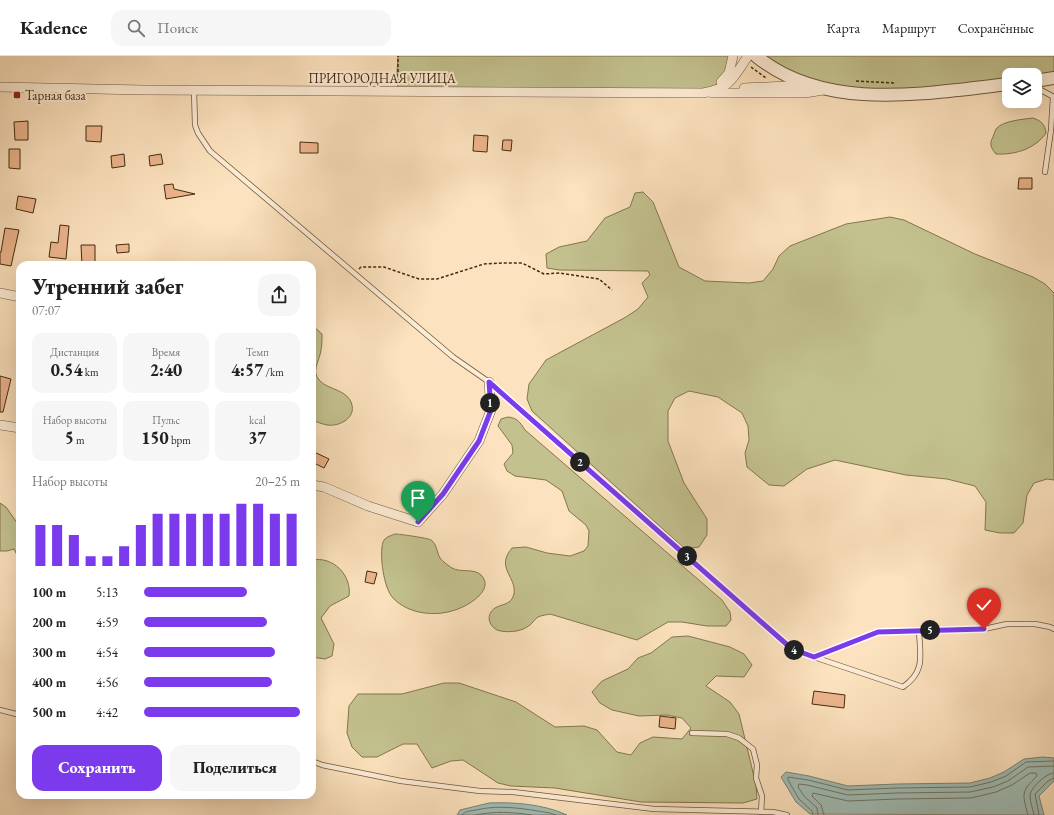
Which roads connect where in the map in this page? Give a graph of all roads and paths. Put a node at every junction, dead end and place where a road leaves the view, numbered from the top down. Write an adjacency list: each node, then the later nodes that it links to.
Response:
1 (398, 56): 15 (path)
2 (733, 56): 16 (street)
3 (748, 56): 16 (street, ПРИГОРОДНАЯ УЛИЦА)
4 (756, 56): 10 (street)
5 (1042, 77): 6 (street)
6 (1054, 78)
7 (1002, 80): 13 (street)
8 (853, 81): 9 (path)
9 (902, 83)
10 (807, 85): 13 (street); 16 (street)
11 (0, 87): 12 (street, ПРИГОРОДНАЯ УЛИЦА)
12 (194, 90): 15 (street, ПРИГОРОДНАЯ УЛИЦА); 19 (lane)
13 (824, 90): 16 (street)
14 (1042, 90): 17 (lane)
15 (398, 91): 16 (street, ПРИГОРОДНАЯ УЛИЦА)
16 (703, 93)
17 (1053, 97): 18 (lane)
18 (1045, 172)
19 (355, 273): 20 (path); 23 (lane)
20 (612, 290)
21 (0, 293): 22 (street)
22 (16, 296)
23 (489, 382): 26 (street); 29 (lane)
24 (0, 425): 25 (street)
25 (16, 427)
26 (316, 486)
27 (1054, 630): 28 (lane)
28 (919, 631): 29 (lane); 29 (lane)
29 (814, 657)
30 (0, 710): 31 (lane)
31 (16, 714)
32 (692, 733): 34 (lane)
33 (316, 763): 34 (lane)
34 (761, 812): 35 (lane)
35 (787, 815)

